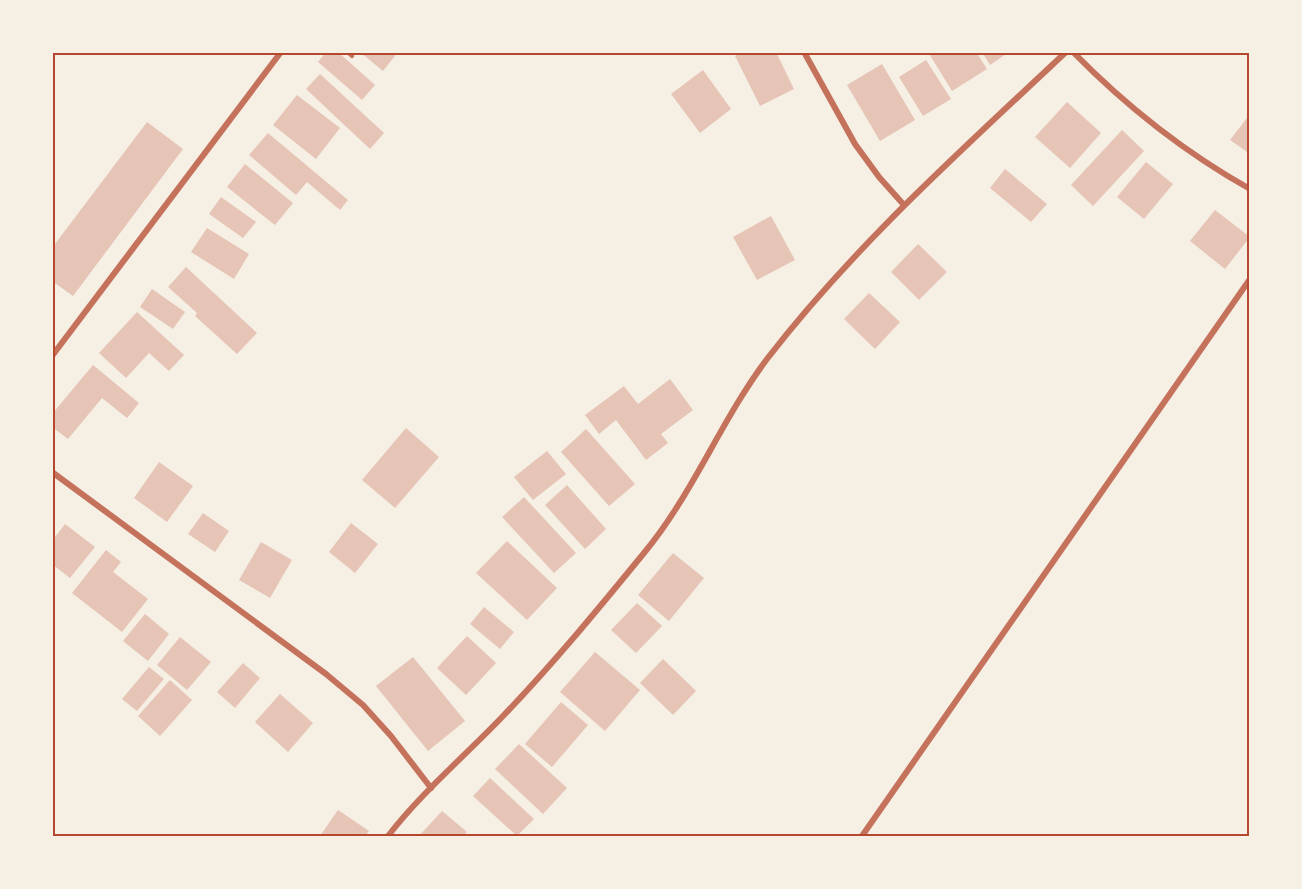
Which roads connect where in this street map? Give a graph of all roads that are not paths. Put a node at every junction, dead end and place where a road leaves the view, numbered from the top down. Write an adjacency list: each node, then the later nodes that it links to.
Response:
1 (281, 52): 8 (street)
2 (804, 52): 6 (street)
3 (1066, 52): 6 (street)
4 (1073, 52): 5 (street)
5 (1250, 189)
6 (904, 205): 10 (street)
7 (1250, 279): 12 (street)
8 (52, 356)
9 (52, 472): 10 (street)
10 (431, 788): 11 (street)
11 (388, 837)
12 (862, 837)

